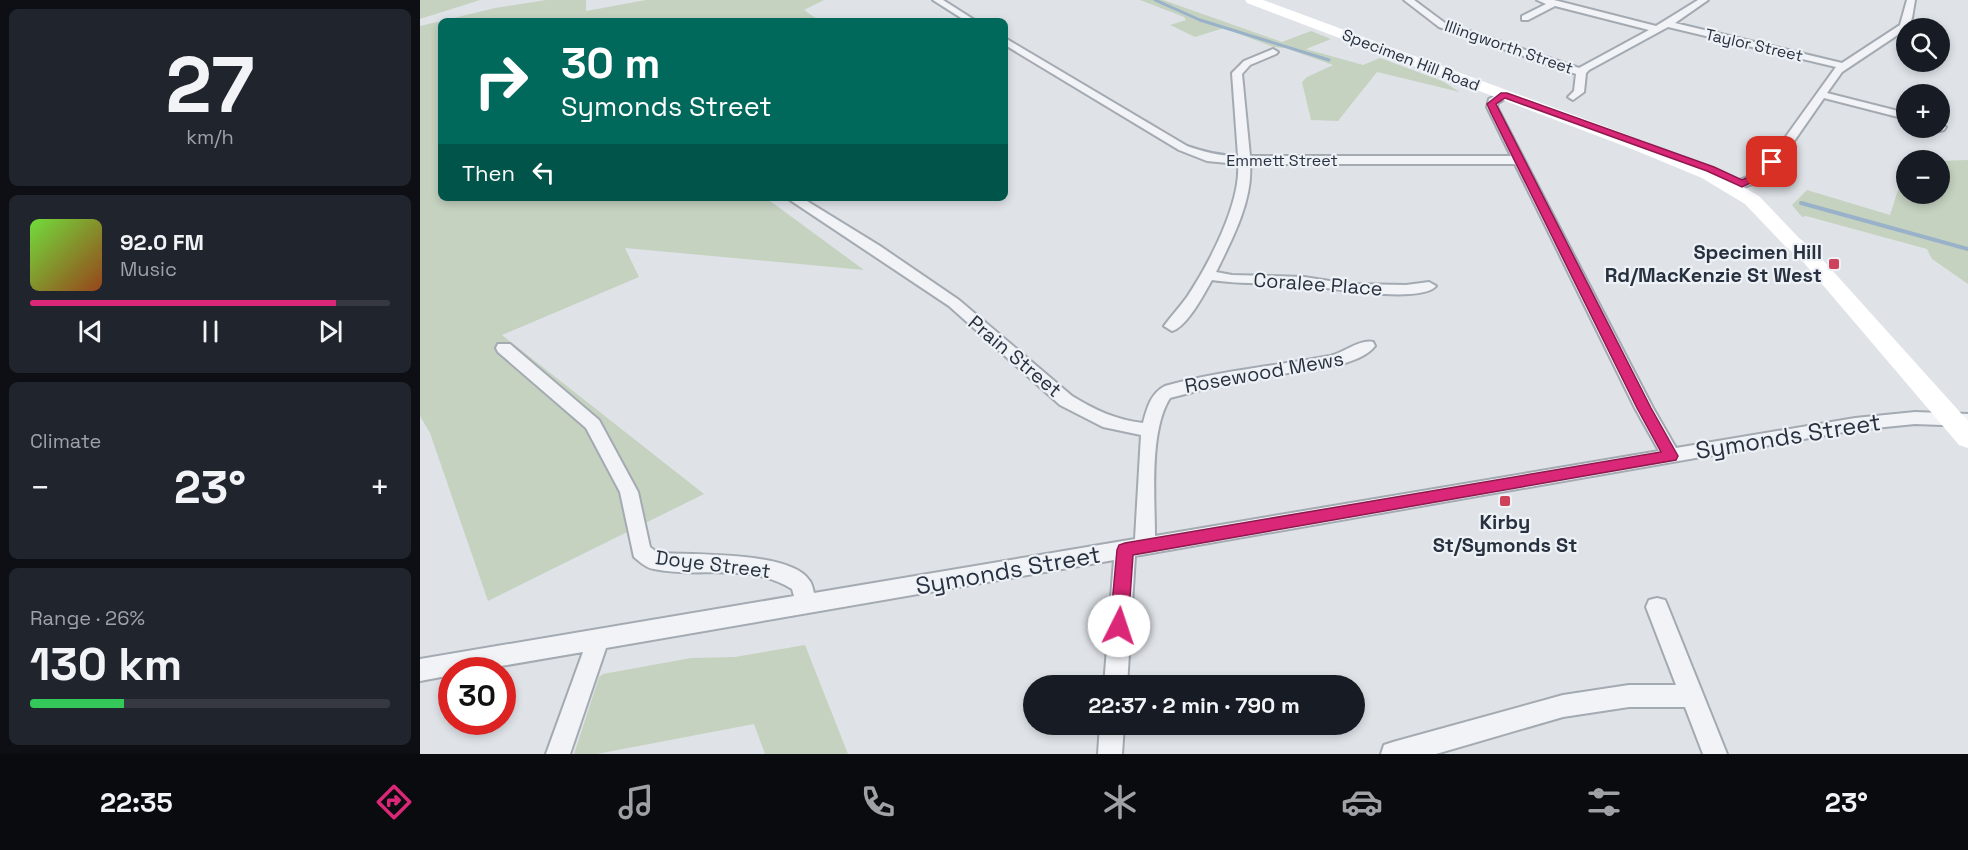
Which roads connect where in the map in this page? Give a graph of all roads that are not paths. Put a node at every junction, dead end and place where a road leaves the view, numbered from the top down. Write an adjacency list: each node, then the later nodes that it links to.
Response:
1 (937, 0): 8 (street)
2 (1251, 0): 17 (main road, Specimen Hill Road)
3 (1408, 0): 15 (street, Illingworth Street)
4 (1541, 0): 7 (street)
5 (1704, 0): 10 (street)
6 (1911, 0): 14 (street)
7 (1554, 3): 9 (street); 11 (street)
8 (967, 18)
9 (1525, 18)
10 (1666, 24): 11 (street); 14 (street, Taylor Street)
11 (1657, 29): 15 (street)
12 (1008, 43): 20 (street, Emmett Street)
13 (1273, 52): 20 (street)
14 (1842, 66): 16 (street)
15 (1581, 72): 18 (street)
16 (1820, 94): 19 (street); 22 (street)
17 (1504, 95): 21 (street); 22 (main road, Specimen Hill Road)
18 (1573, 97)
19 (1896, 113)
20 (1244, 160): 21 (street, Emmett Street); 24 (street)
21 (1519, 160): 32 (street)
22 (1738, 186): 29 (main road, Specimen Hill Road)
23 (798, 201): 30 (street, Prain Street)
24 (1208, 275): 25 (street, Coralee Place); 26 (street)
25 (1429, 286)
26 (1172, 326)
27 (1367, 346): 30 (street, Rosewood Mews)
28 (504, 348): 34 (street, Doye Street)
29 (1960, 420): 31 (main road, Specimen Hill Road); 32 (street, Symonds Street)
30 (1149, 430): 33 (street)
31 (1968, 438)
32 (1671, 456): 33 (street, Symonds Street)
33 (1135, 548): 34 (street, Symonds Street); 38 (street)
34 (806, 604): 36 (street, Symonds Street)
35 (1657, 607): 39 (street)
36 (598, 640): 37 (street, Symonds Street); 41 (street)
37 (420, 670)
38 (1117, 675)
39 (1691, 696): 43 (street); 44 (street)
40 (1111, 735): 42 (street)
41 (558, 754)
42 (1110, 754)
43 (1393, 754)
44 (1715, 754)

